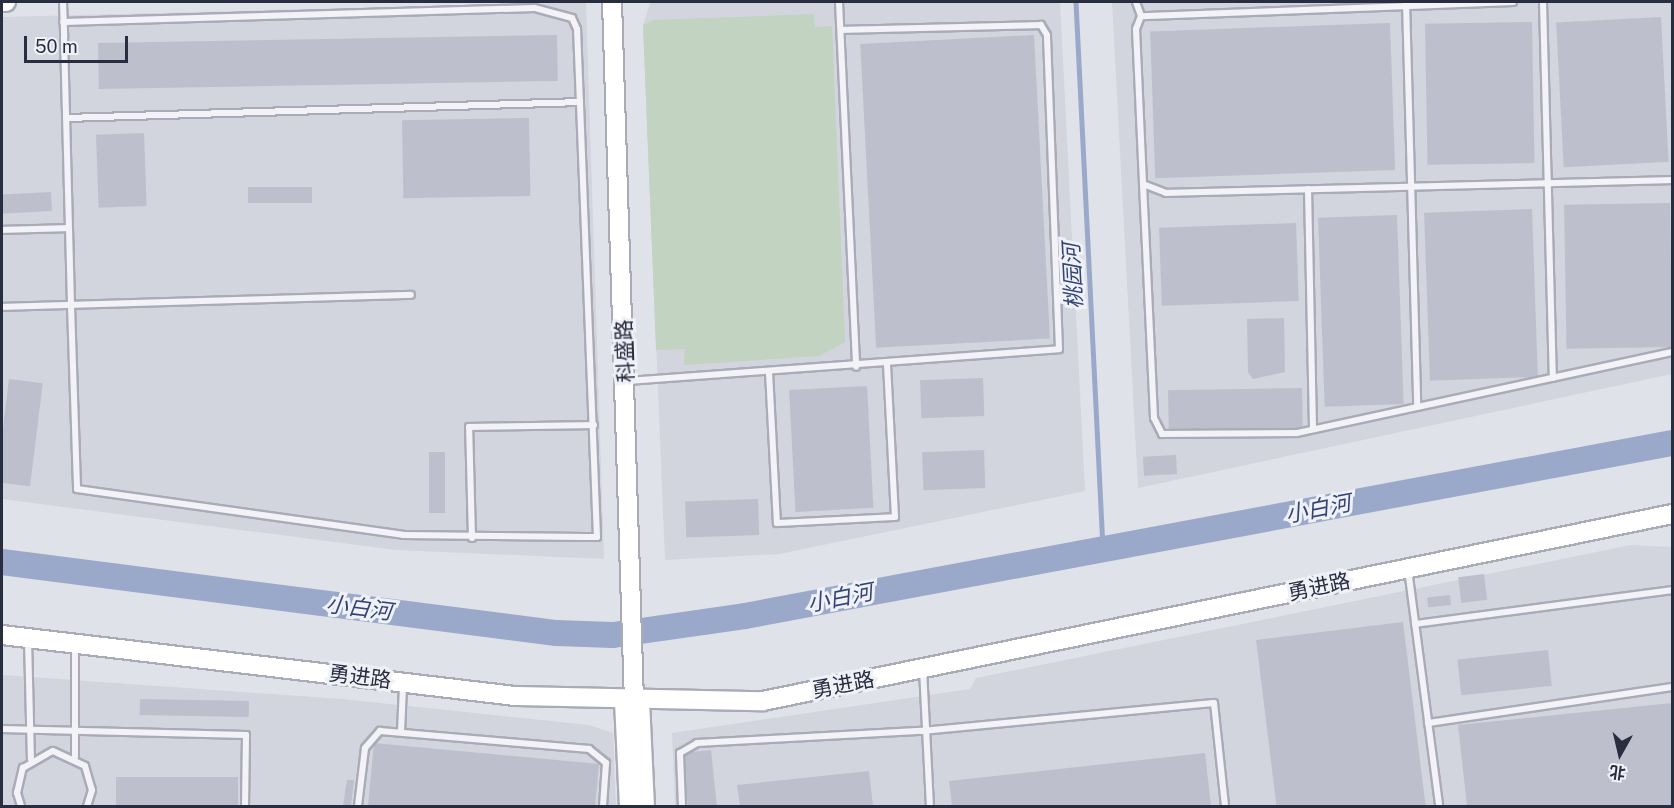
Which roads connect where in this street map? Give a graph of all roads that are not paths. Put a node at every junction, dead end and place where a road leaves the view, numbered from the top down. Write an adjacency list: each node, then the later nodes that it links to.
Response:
1 (63, 2): 9 (lane)
2 (612, 2): 28 (street, 科盛路)
3 (839, 2): 10 (lane)
4 (1136, 2): 8 (lane)
5 (1513, 2): 7 (lane)
6 (1543, 2): 14 (lane)
7 (1406, 4): 8 (lane); 16 (lane)
8 (1141, 16): 15 (lane)
9 (63, 22): 11 (lane); 12 (lane)
10 (841, 30): 24 (lane); 25 (lane)
11 (580, 102): 12 (lane); 30 (lane)
12 (66, 118): 18 (lane)
13 (1672, 180): 14 (lane)
14 (1548, 183): 16 (lane); 27 (lane)
15 (1143, 184): 17 (lane); 31 (lane)
16 (1412, 186): 17 (lane); 29 (lane)
17 (1308, 189): 31 (lane)
18 (69, 228): 19 (lane); 21 (lane)
19 (2, 230)
20 (411, 295): 21 (lane)
21 (71, 306): 22 (lane); 33 (lane)
22 (2, 307)
23 (1672, 352): 27 (lane)
24 (887, 364): 25 (lane); 26 (lane)
25 (856, 366): 26 (lane)
26 (769, 372): 28 (lane)
27 (1553, 378): 29 (lane)
28 (626, 381): 43 (street, 科盛路)
29 (1417, 407): 31 (lane)
30 (594, 425): 33 (lane); 33 (lane)
31 (1313, 429)
32 (1672, 514): 34 (street, 勇进路)
33 (472, 538)
34 (1407, 569): 36 (lane); 40 (street, 勇进路)
35 (1672, 590): 36 (lane)
36 (1415, 624): 44 (lane)
37 (2, 635): 38 (street, 勇进路)
38 (28, 638): 39 (street, 勇进路); 46 (lane)
39 (75, 644): 41 (street, 勇进路); 47 (lane)
40 (923, 669): 43 (street, 勇进路); 48 (lane)
41 (404, 682): 43 (street, 勇进路); 49 (lane)
42 (1672, 687): 44 (lane)
43 (633, 701): 57 (street, 科盛路); 58 (street, 科盛路)
44 (1428, 723): 62 (lane)
45 (2, 729): 46 (lane)
46 (30, 730): 47 (lane); 51 (lane)
47 (75, 731): 50 (lane); 54 (lane)
48 (922, 731): 59 (lane); 60 (lane); 61 (lane)
49 (401, 732): 55 (lane); 56 (lane)
50 (75, 758): 51 (lane); 53 (lane)
51 (31, 759): 52 (lane)
52 (21, 807)
53 (87, 807)
54 (245, 807)
55 (358, 807)
56 (603, 807)
57 (629, 807)
58 (645, 807)
59 (682, 807)
60 (930, 807)
61 (1226, 807)
62 (1438, 807)

